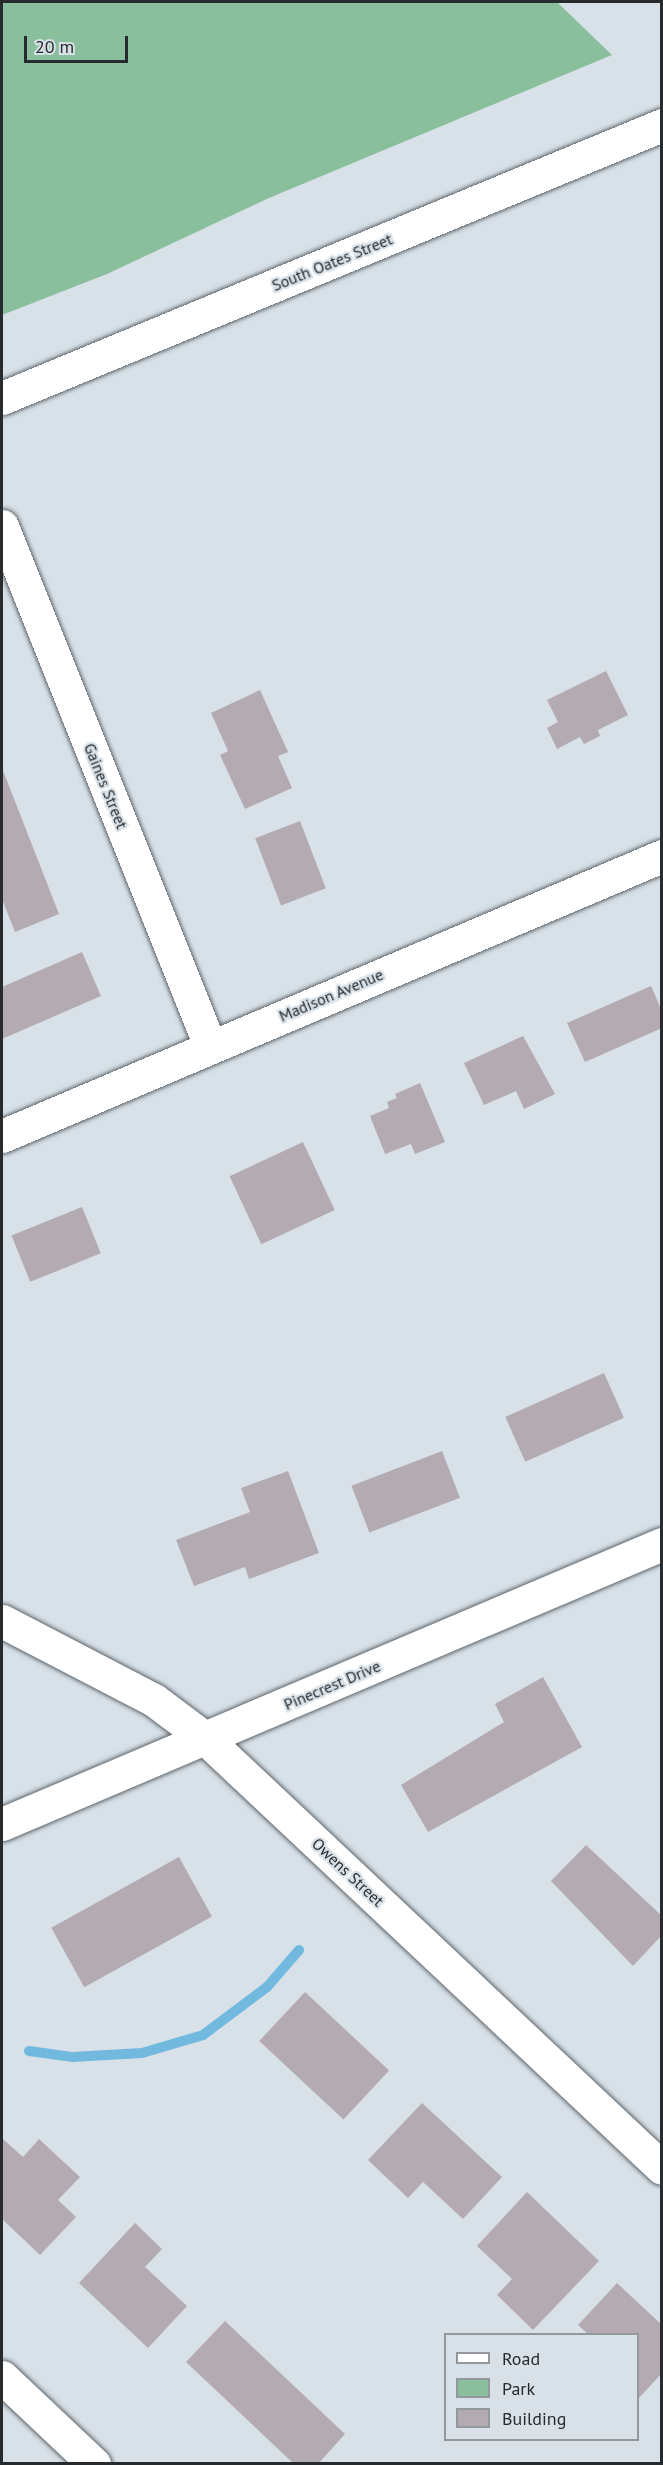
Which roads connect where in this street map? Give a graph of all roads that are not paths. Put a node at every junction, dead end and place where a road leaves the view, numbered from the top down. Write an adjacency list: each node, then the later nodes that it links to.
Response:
1 (662, 125): 2 (street, South Oates Street)
2 (2, 398)
3 (2, 526): 5 (street, Gaines Street)
4 (662, 856): 5 (street, Madison Avenue)
5 (210, 1046): 6 (street, Madison Avenue)
6 (2, 1136)
7 (662, 1544): 9 (street, Pinecrest Drive)
8 (2, 1621): 9 (street, Owens Street)
9 (206, 1739): 10 (street, Pinecrest Drive); 11 (street, Owens Street)
10 (2, 1824)
11 (662, 2168)
12 (2, 2377): 13 (street)
13 (94, 2463)

